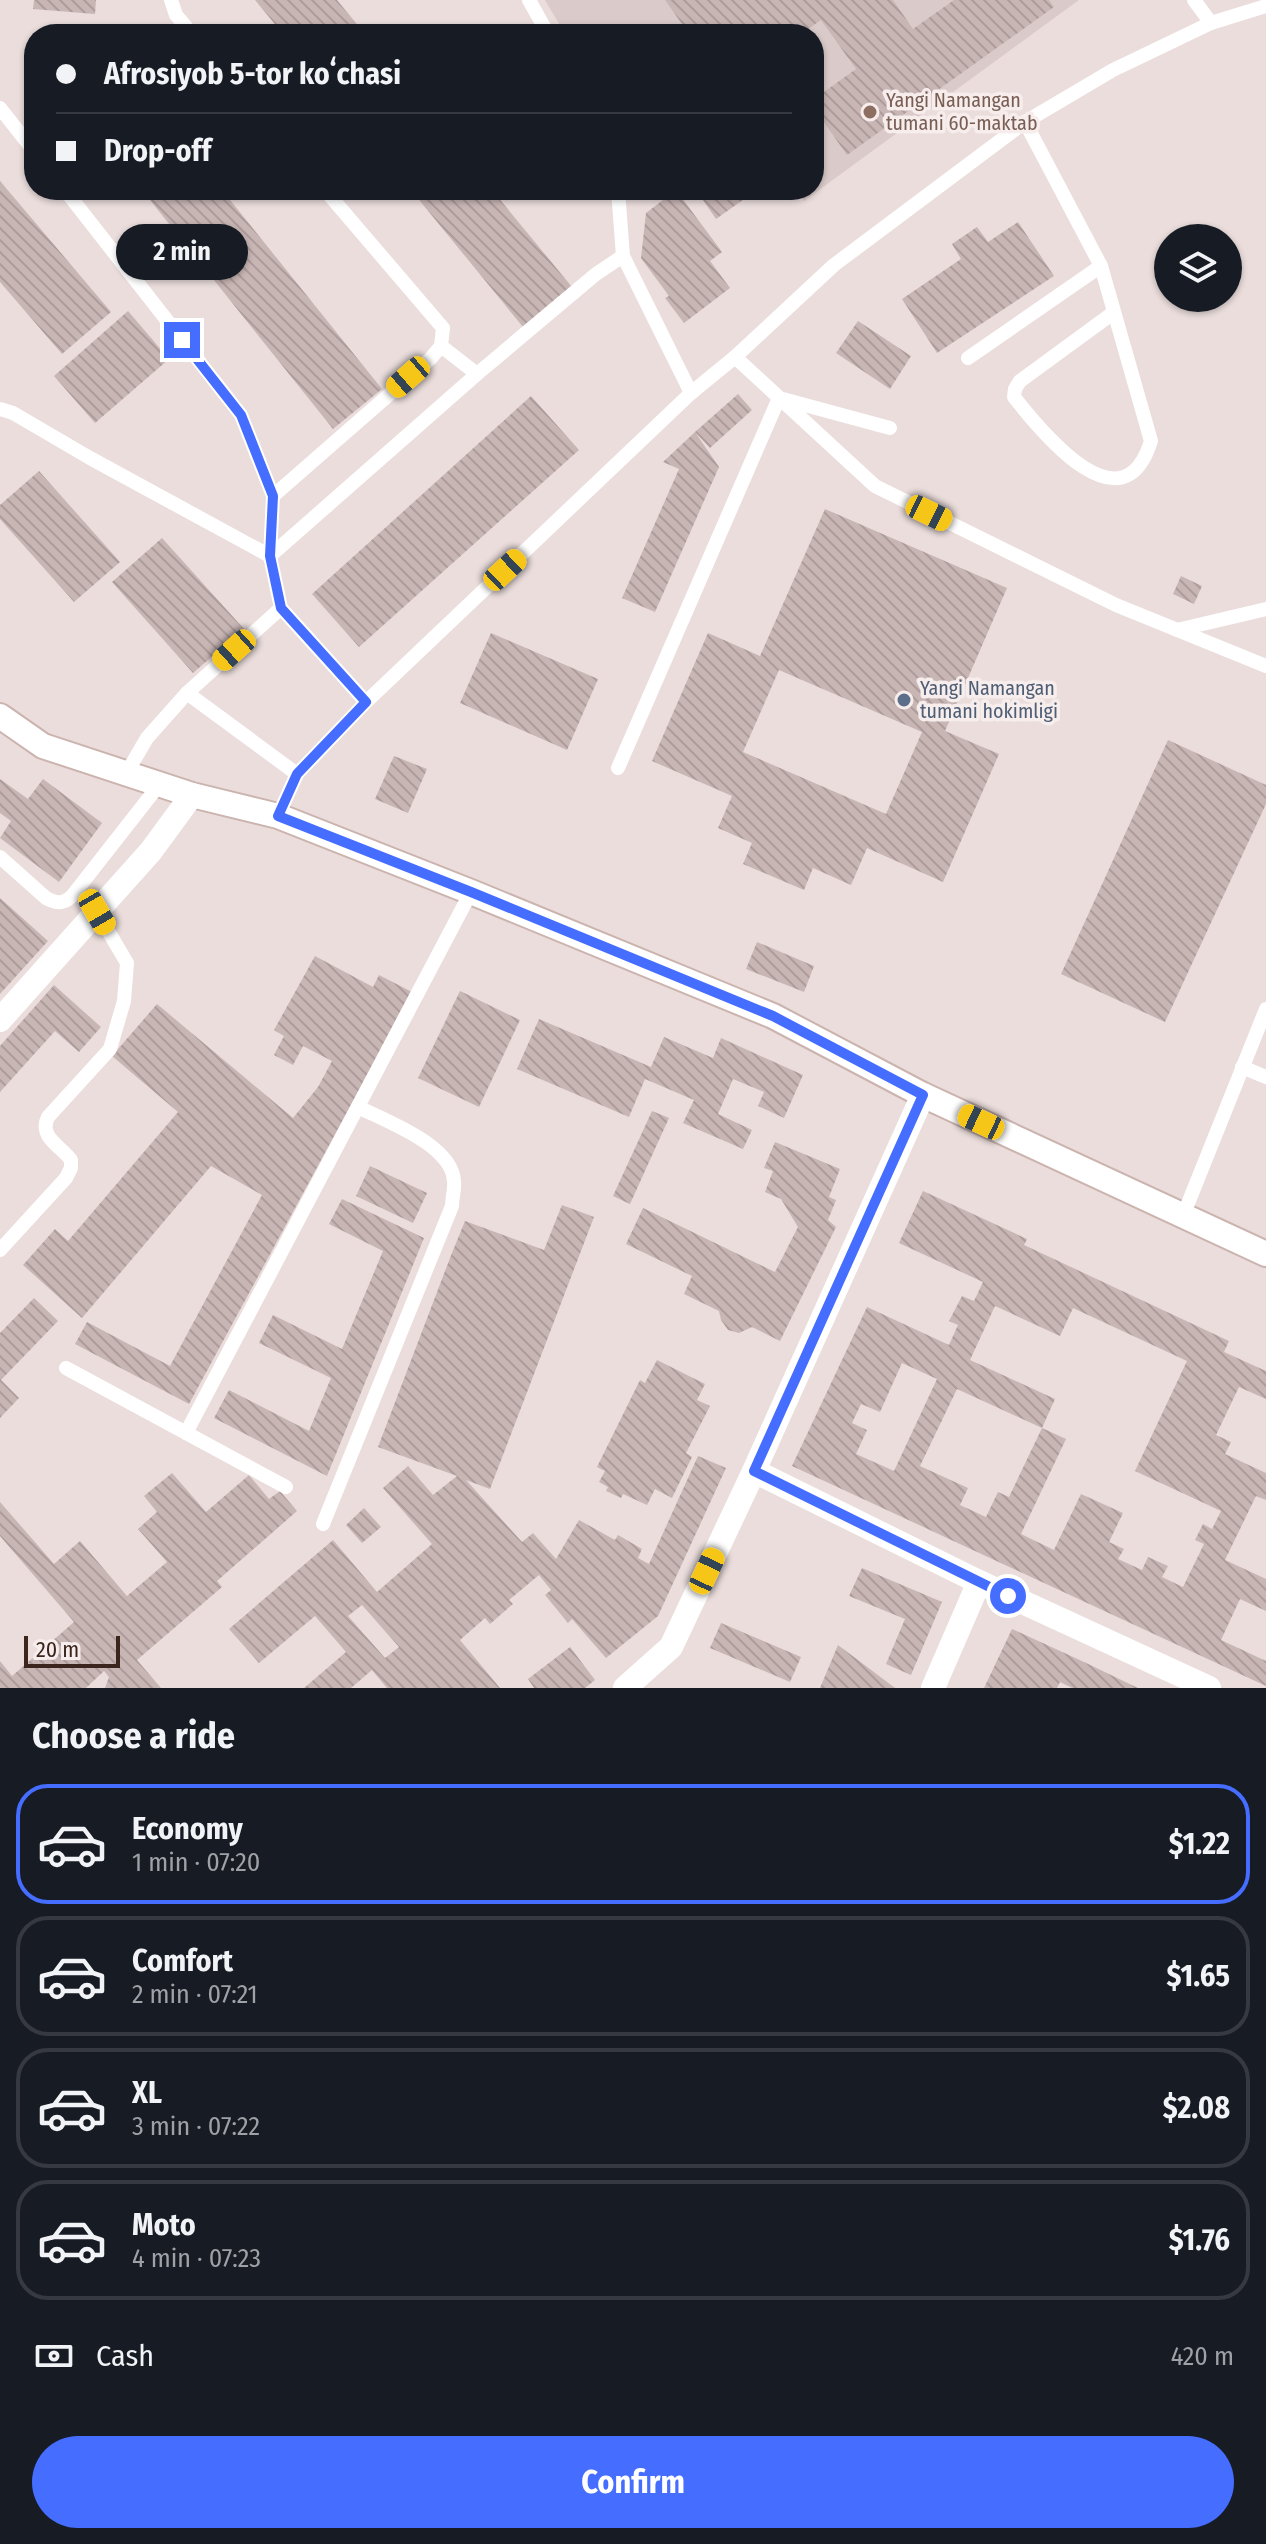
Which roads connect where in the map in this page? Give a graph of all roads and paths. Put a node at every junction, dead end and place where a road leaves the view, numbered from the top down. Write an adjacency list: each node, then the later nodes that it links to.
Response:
1 (171, 0): 6 (lane)
2 (529, 0): 7 (lane)
3 (1194, 0): 5 (lane)
4 (1266, 6): 5 (lane)
5 (1211, 23): 9 (lane)
6 (184, 24)
7 (542, 24)
8 (0, 108): 10 (lane)
9 (1025, 122): 15 (lane); 18 (lane)
10 (24, 138)
11 (73, 200): 25 (lane)
12 (334, 200): 17 (lane)
13 (619, 200): 14 (lane)
14 (623, 256): 20 (lane); 21 (lane)
15 (1101, 266): 16 (lane); 19 (lane)
16 (1113, 313): 16 (lane)
17 (441, 346): 20 (lane); 25 (lane)
18 (735, 357): 21 (lane); 22 (lane)
19 (968, 358)
20 (477, 374): 26 (lane)
21 (691, 393): 32 (lane)
22 (779, 398): 24 (lane); 29 (lane); 34 (lane)
23 (0, 409): 26 (lane)
24 (890, 428)
25 (273, 496): 26 (lane)
26 (270, 556): 27 (lane)
27 (281, 608): 31 (lane); 32 (lane)
28 (1266, 609): 29 (lane)
29 (1177, 630): 30 (lane)
30 (1266, 666)
31 (187, 693): 35 (lane); 36 (lane)
32 (366, 702): 36 (lane)
33 (0, 716): 35 (street)
34 (618, 768)
35 (126, 774): 37 (street)
36 (297, 774): 39 (lane)
37 (159, 785): 38 (street); 40 (lane)
38 (192, 795): 39 (street); 42 (street)
39 (278, 816): 41 (street)
40 (0, 857)
41 (471, 892): 47 (street); 48 (lane)
42 (97, 912): 44 (street); 50 (lane)
43 (1266, 1009): 45 (lane)
44 (0, 1020)
45 (1242, 1067): 46 (lane); 49 (lane)
46 (1266, 1077)
47 (923, 1095): 49 (street); 54 (street)
48 (358, 1107): 53 (lane); 56 (lane)
49 (1183, 1216): 51 (street)
50 (0, 1250)
51 (1266, 1254)
52 (66, 1368): 53 (lane)
53 (186, 1433): 55 (lane)
54 (754, 1471): 57 (street); 58 (street)
55 (286, 1487)
56 (323, 1524)
57 (979, 1582): 59 (street); 60 (street)
58 (625, 1688)
59 (933, 1688)
60 (1209, 1688)

